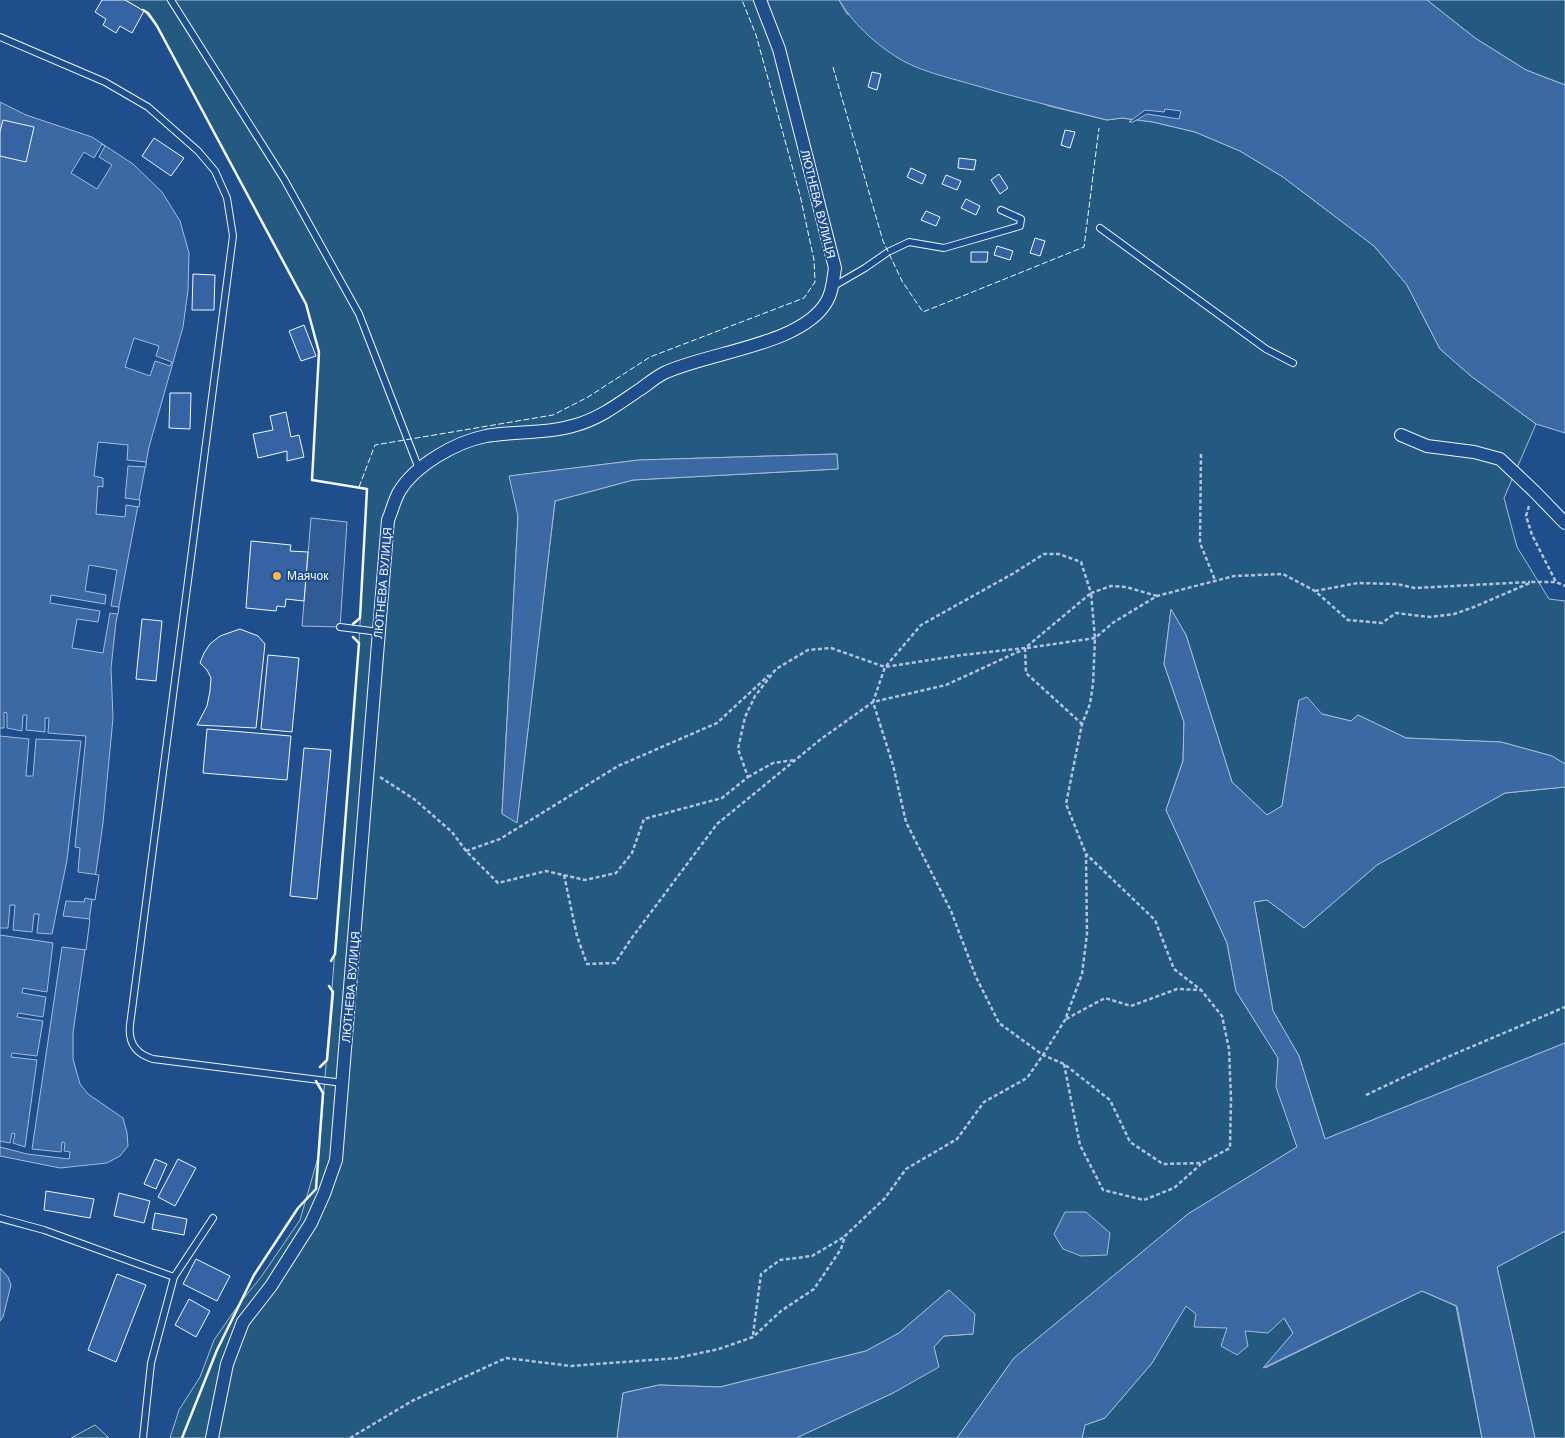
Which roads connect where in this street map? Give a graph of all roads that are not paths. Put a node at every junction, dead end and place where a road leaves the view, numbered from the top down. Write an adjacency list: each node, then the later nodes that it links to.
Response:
1 (171, 0): 9 (lane)
2 (760, 0): 6 (street, ЛЮТНЕВА ВУЛИЦЯ)
3 (0, 37): 13 (lane)
4 (1001, 210): 6 (lane)
5 (1100, 228): 7 (lane)
6 (833, 286): 9 (street, ЛЮТНЕВА ВУЛИЦЯ)
7 (1293, 363)
8 (1401, 435): 10 (street)
9 (419, 469): 12 (street, ЛЮТНЕВА ВУЛИЦЯ)
10 (1565, 523)
11 (340, 627): 12 (lane)
12 (379, 632): 13 (street, ЛЮТНЕВА ВУЛИЦЯ)
13 (343, 1082): 18 (street, ЛЮТНЕВА ВУЛИЦЯ)
14 (0, 1218): 16 (lane)
15 (213, 1218): 16 (lane)
16 (174, 1277): 17 (lane)
17 (143, 1438)
18 (212, 1438)

